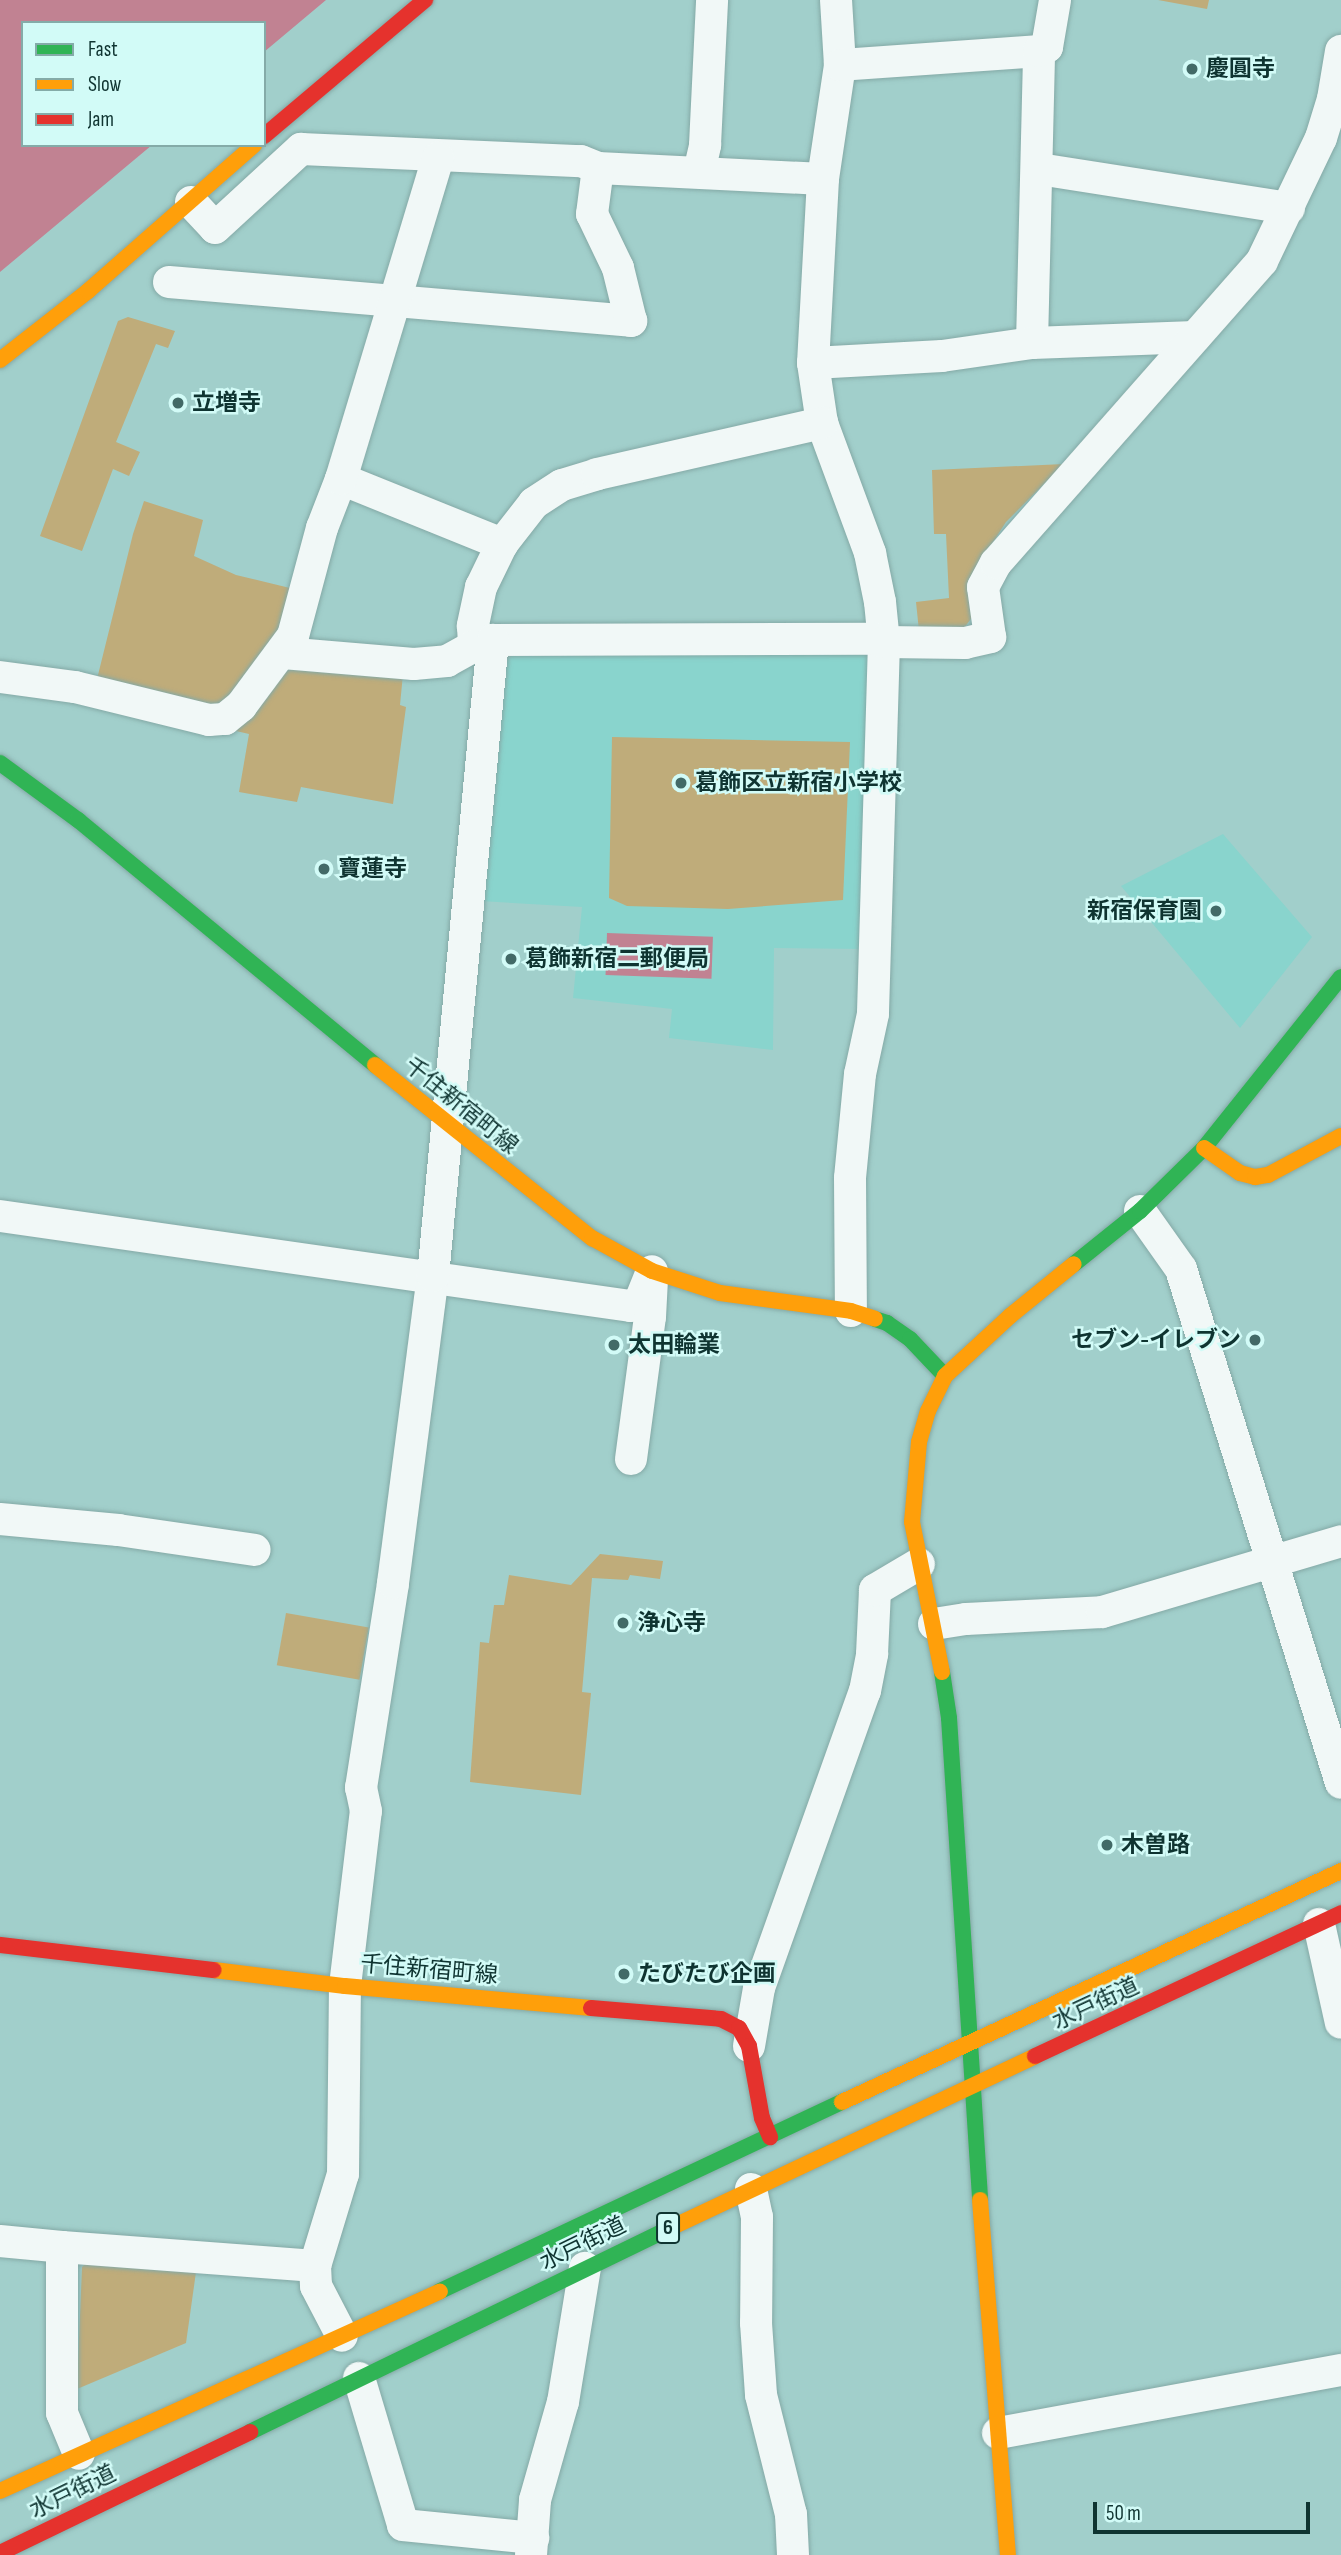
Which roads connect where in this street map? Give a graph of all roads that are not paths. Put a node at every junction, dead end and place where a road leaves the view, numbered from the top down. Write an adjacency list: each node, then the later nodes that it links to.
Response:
1 (425, 0): 8 (main road)
2 (712, 0): 13 (street)
3 (836, 0): 7 (street)
4 (1055, 0): 5 (street)
5 (1039, 51): 7 (street); 12 (street)
6 (1341, 51): 16 (street)
7 (840, 65): 14 (street)
8 (266, 134)
9 (252, 147): 15 (main road)
10 (438, 156): 11 (street); 15 (street); 18 (street)
11 (598, 169): 13 (street); 18 (street)
12 (1039, 169): 16 (street); 20 (street)
13 (699, 172): 14 (street)
14 (823, 179): 22 (street)
15 (191, 202): 21 (main road)
16 (1289, 208): 19 (street)
17 (169, 282): 18 (street)
18 (395, 301): 24 (street)
19 (1195, 337): 20 (street); 26 (street)
20 (1032, 343): 22 (street)
21 (0, 360)
22 (813, 363): 23 (street)
23 (822, 424): 25 (street); 26 (street)
24 (341, 479): 25 (street); 28 (street)
25 (502, 544): 27 (street)
26 (884, 642): 27 (street); 39 (street)
27 (484, 643): 28 (street); 32 (street)
28 (284, 653): 29 (street)
29 (0, 677)
30 (0, 763): 32 (main road, 千住新宿町線)
31 (1341, 977): 34 (main road)
32 (447, 1126): 37 (main road, 千住新宿町線); 38 (street)
33 (1341, 1136): 34 (main road)
34 (1204, 1148): 35 (main road)
35 (1140, 1211): 40 (main road); 45 (street)
36 (0, 1216): 38 (street)
37 (652, 1271): 38 (street); 39 (main road, 千住新宿町線); 41 (street)
38 (433, 1276): 52 (street)
39 (851, 1311): 40 (main road, 千住新宿町線)
40 (945, 1376): 46 (main road)
41 (631, 1458)
42 (0, 1519): 44 (street)
43 (1341, 1541): 45 (street)
44 (255, 1550)
45 (1270, 1561): 47 (street); 48 (street)
46 (919, 1564): 47 (main road); 55 (street)
47 (934, 1624): 54 (main road)
48 (1341, 1783)
49 (1341, 1871): 54 (main road, 水戸街道 / 6)
50 (1330, 1919): 53 (street); 56 (main road, 水戸街道 / 6)
51 (0, 1945): 52 (main road, 千住新宿町線)
52 (345, 1986): 55 (main road, 千住新宿町線); 61 (street)
53 (1341, 2023)
54 (969, 2041): 56 (main road); 57 (main road, 水戸街道 / 6)
55 (749, 2046): 57 (main road)
56 (971, 2087): 58 (main road, 水戸街道 / 6); 66 (main road)
57 (770, 2137): 63 (main road, 水戸街道 / 6)
58 (751, 2189): 62 (main road, 水戸街道 / 6); 71 (street)
59 (0, 2241): 60 (street)
60 (62, 2247): 61 (street); 67 (street)
61 (315, 2266): 63 (street)
62 (585, 2268): 65 (main road, 水戸街道 / 6); 69 (street)
63 (342, 2336): 67 (main road, 水戸街道 / 6)
64 (1341, 2370): 66 (street)
65 (359, 2378): 69 (street); 70 (main road, 水戸街道 / 6)
66 (998, 2433): 72 (main road)
67 (79, 2454): 68 (main road, 水戸街道 / 6)
68 (0, 2491)
69 (532, 2547)
70 (0, 2553)
71 (793, 2555)
72 (1008, 2555)

